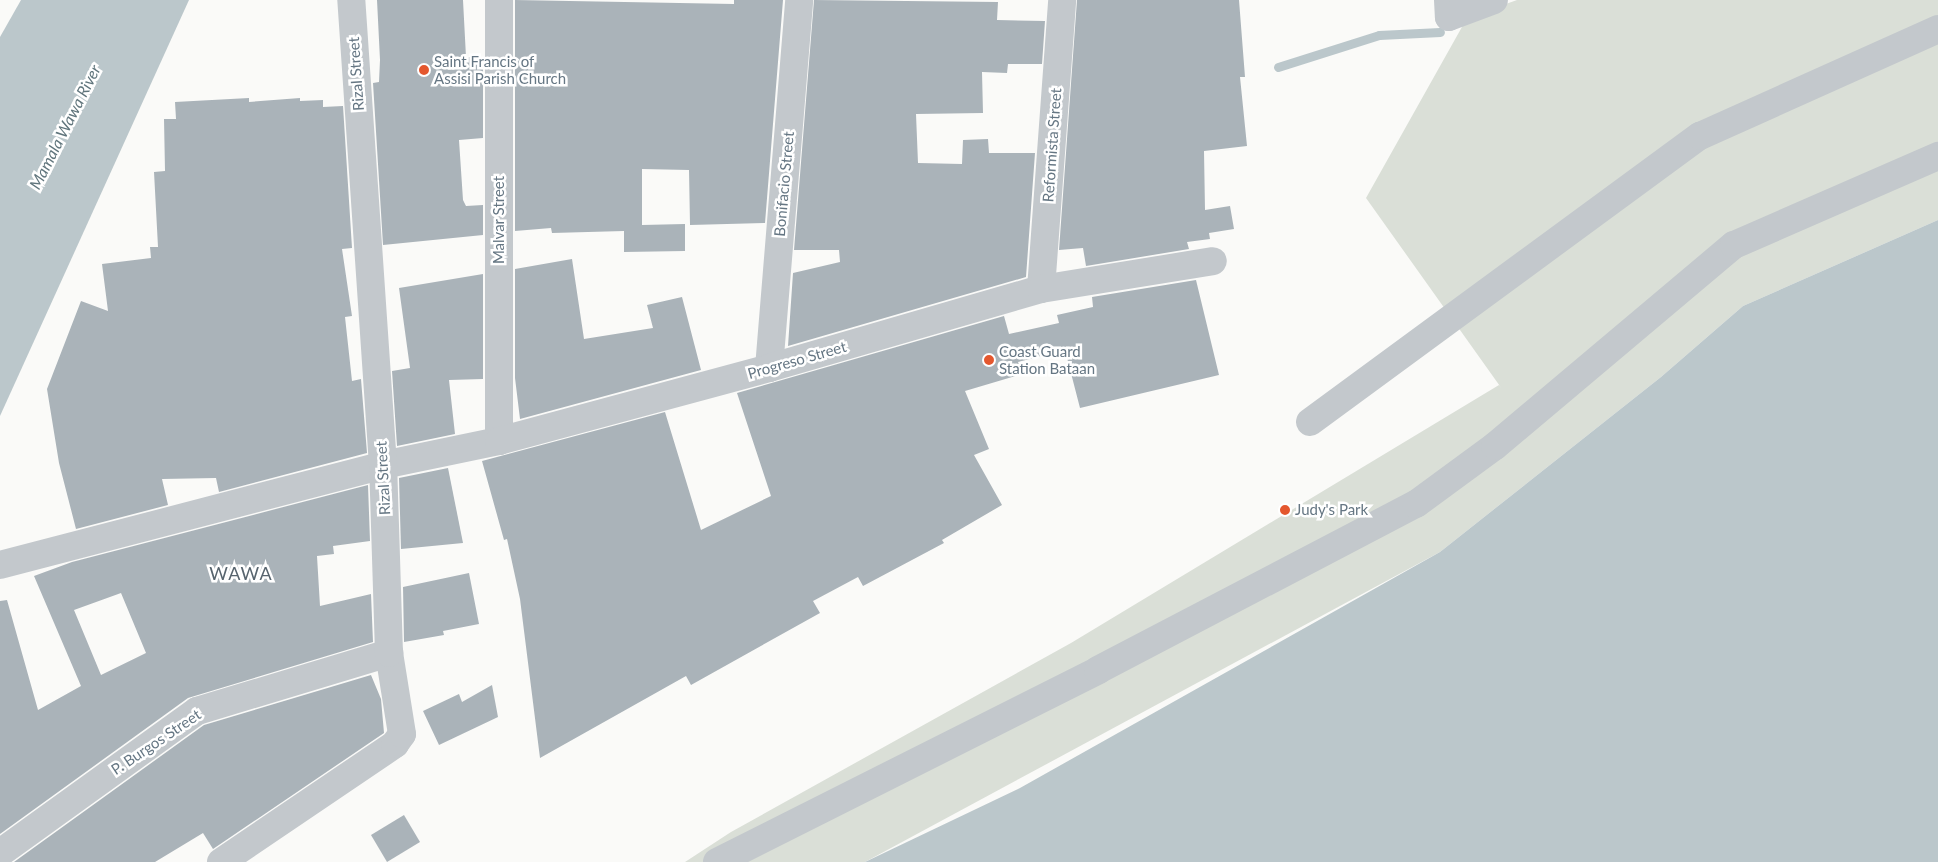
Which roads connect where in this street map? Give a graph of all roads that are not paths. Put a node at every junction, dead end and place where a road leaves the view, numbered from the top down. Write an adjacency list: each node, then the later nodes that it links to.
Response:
1 (351, 0): 14 (street, Rizal Street)
2 (499, 0): 13 (street, Malvar Street)
3 (799, 0): 11 (street, Bonifacio Street)
4 (1062, 0): 10 (street, Reformista Street)
5 (1448, 0): 6 (street)
6 (1494, 0)
7 (1938, 29): 12 (street)
8 (1938, 156): 19 (street)
9 (1212, 262): 10 (street, Progreso Street)
10 (1041, 289): 11 (street, Progreso Street)
11 (769, 368): 13 (street, Progreso Street)
12 (1310, 422)
13 (499, 441): 14 (street, Progreso Street)
14 (383, 465): 15 (street, Progreso Street); 16 (street, Rizal Street)
15 (0, 566)
16 (389, 653): 17 (street, P. Burgos Street); 18 (street, Rizal Street)
17 (0, 853)
18 (221, 862)
19 (717, 862)

